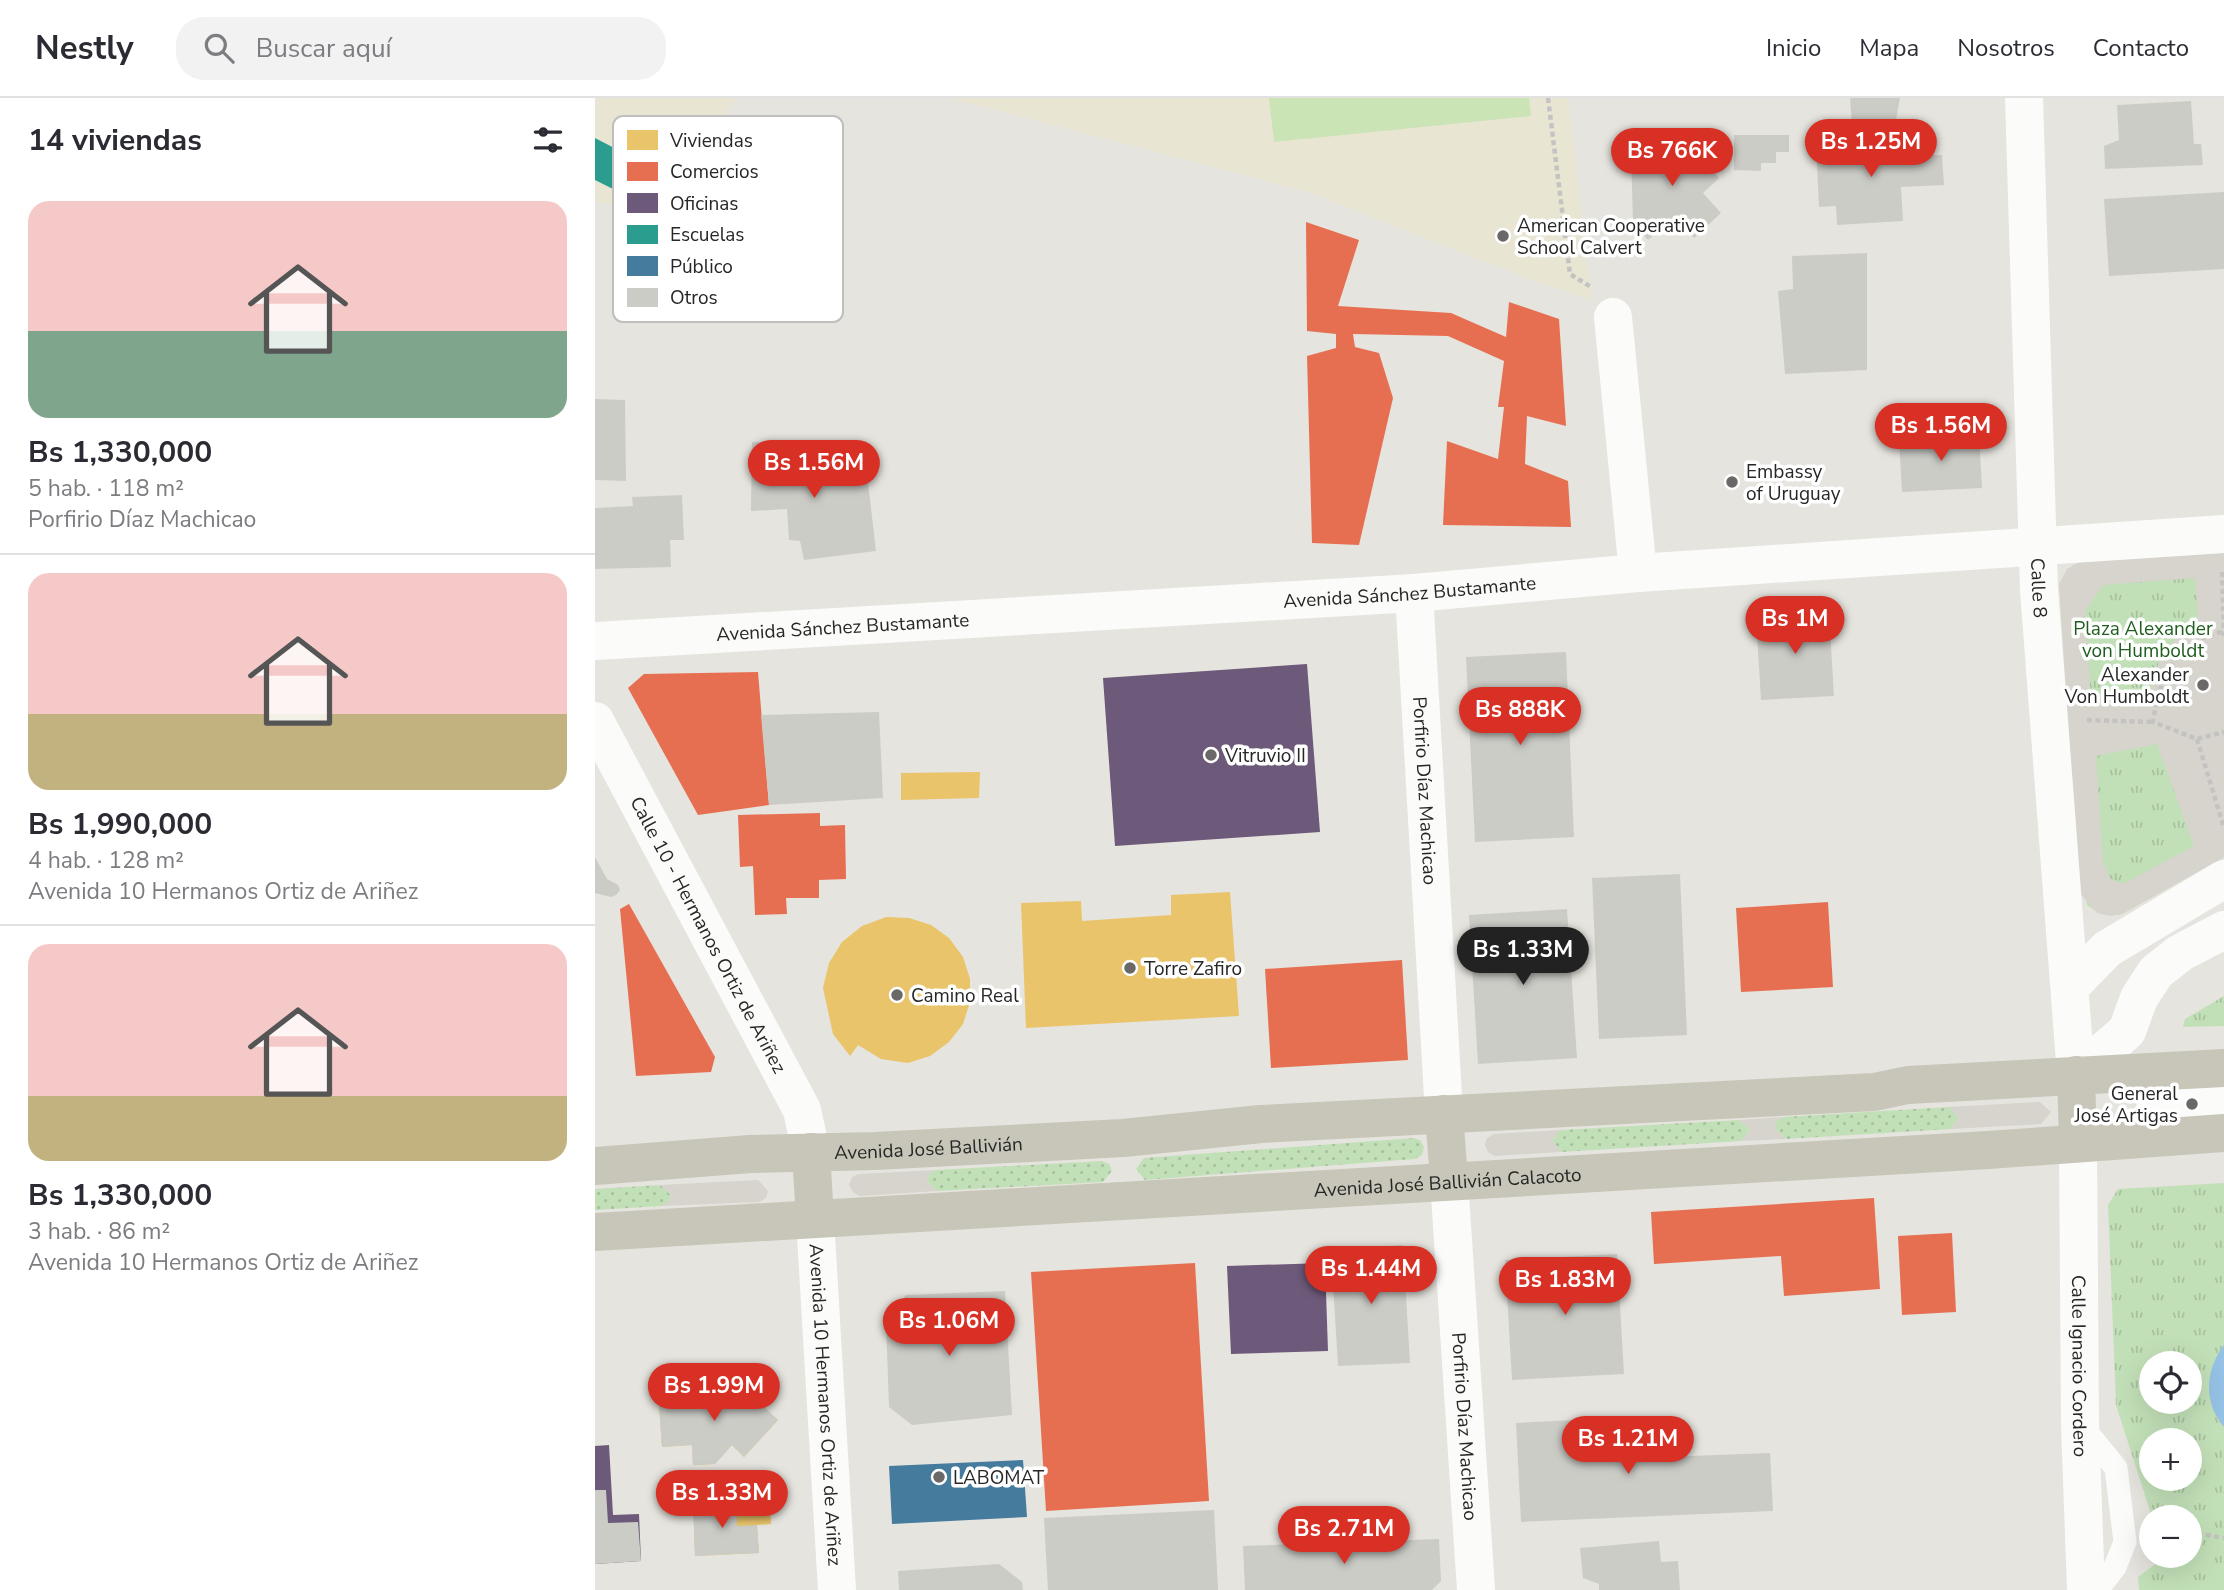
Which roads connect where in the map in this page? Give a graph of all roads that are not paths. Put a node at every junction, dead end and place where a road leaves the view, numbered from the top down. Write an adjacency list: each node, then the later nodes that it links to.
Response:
1 (2024, 98): 3 (street, Calle 8)
2 (1613, 317): 5 (street)
3 (2039, 545): 4 (street, Avenida Sánchez Bustamante); 5 (street, Avenida Sánchez Bustamante); 11 (street, Calle 8)
4 (2223, 549)
5 (1638, 573): 6 (street, Avenida Sánchez Bustamante)
6 (1414, 593): 7 (street, Avenida Sánchez Bustamante); 16 (street, Porfirio Díaz Machicao)
7 (595, 641)
8 (595, 721): 19 (street, Calle 10 - Hermanos Ortiz de Ariñez)
9 (2224, 879): 11 (street)
10 (2224, 930): 13 (street)
11 (2070, 987): 13 (street, Calle 8)
12 (2224, 1068): 13 (main road)
13 (2076, 1075): 16 (main road); 18 (main road)
14 (2224, 1097): 15 (street)
15 (2224, 1110)
16 (1444, 1114): 19 (main road, Avenida José Ballivián); 21 (main road)
17 (2224, 1133): 18 (main road, Avenida José Ballivián Calacoto)
18 (2078, 1142): 21 (main road, Avenida José Ballivián Calacoto); 24 (street, Calle Ignacio Cordero)
19 (811, 1152): 20 (main road, Avenida José Ballivián); 22 (main road)
20 (595, 1166)
21 (1449, 1179): 22 (main road, Avenida José Ballivián Calacoto); 26 (street, Porfirio Díaz Machicao)
22 (815, 1219): 23 (main road); 25 (street, Avenida 10 Hermanos Ortiz de Ariñez)
23 (595, 1231)
24 (2080, 1424): 27 (street, Calle Ignacio Cordero); 28 (lane)
25 (837, 1590)
26 (1476, 1590)
27 (2086, 1590)
28 (2097, 1590)

